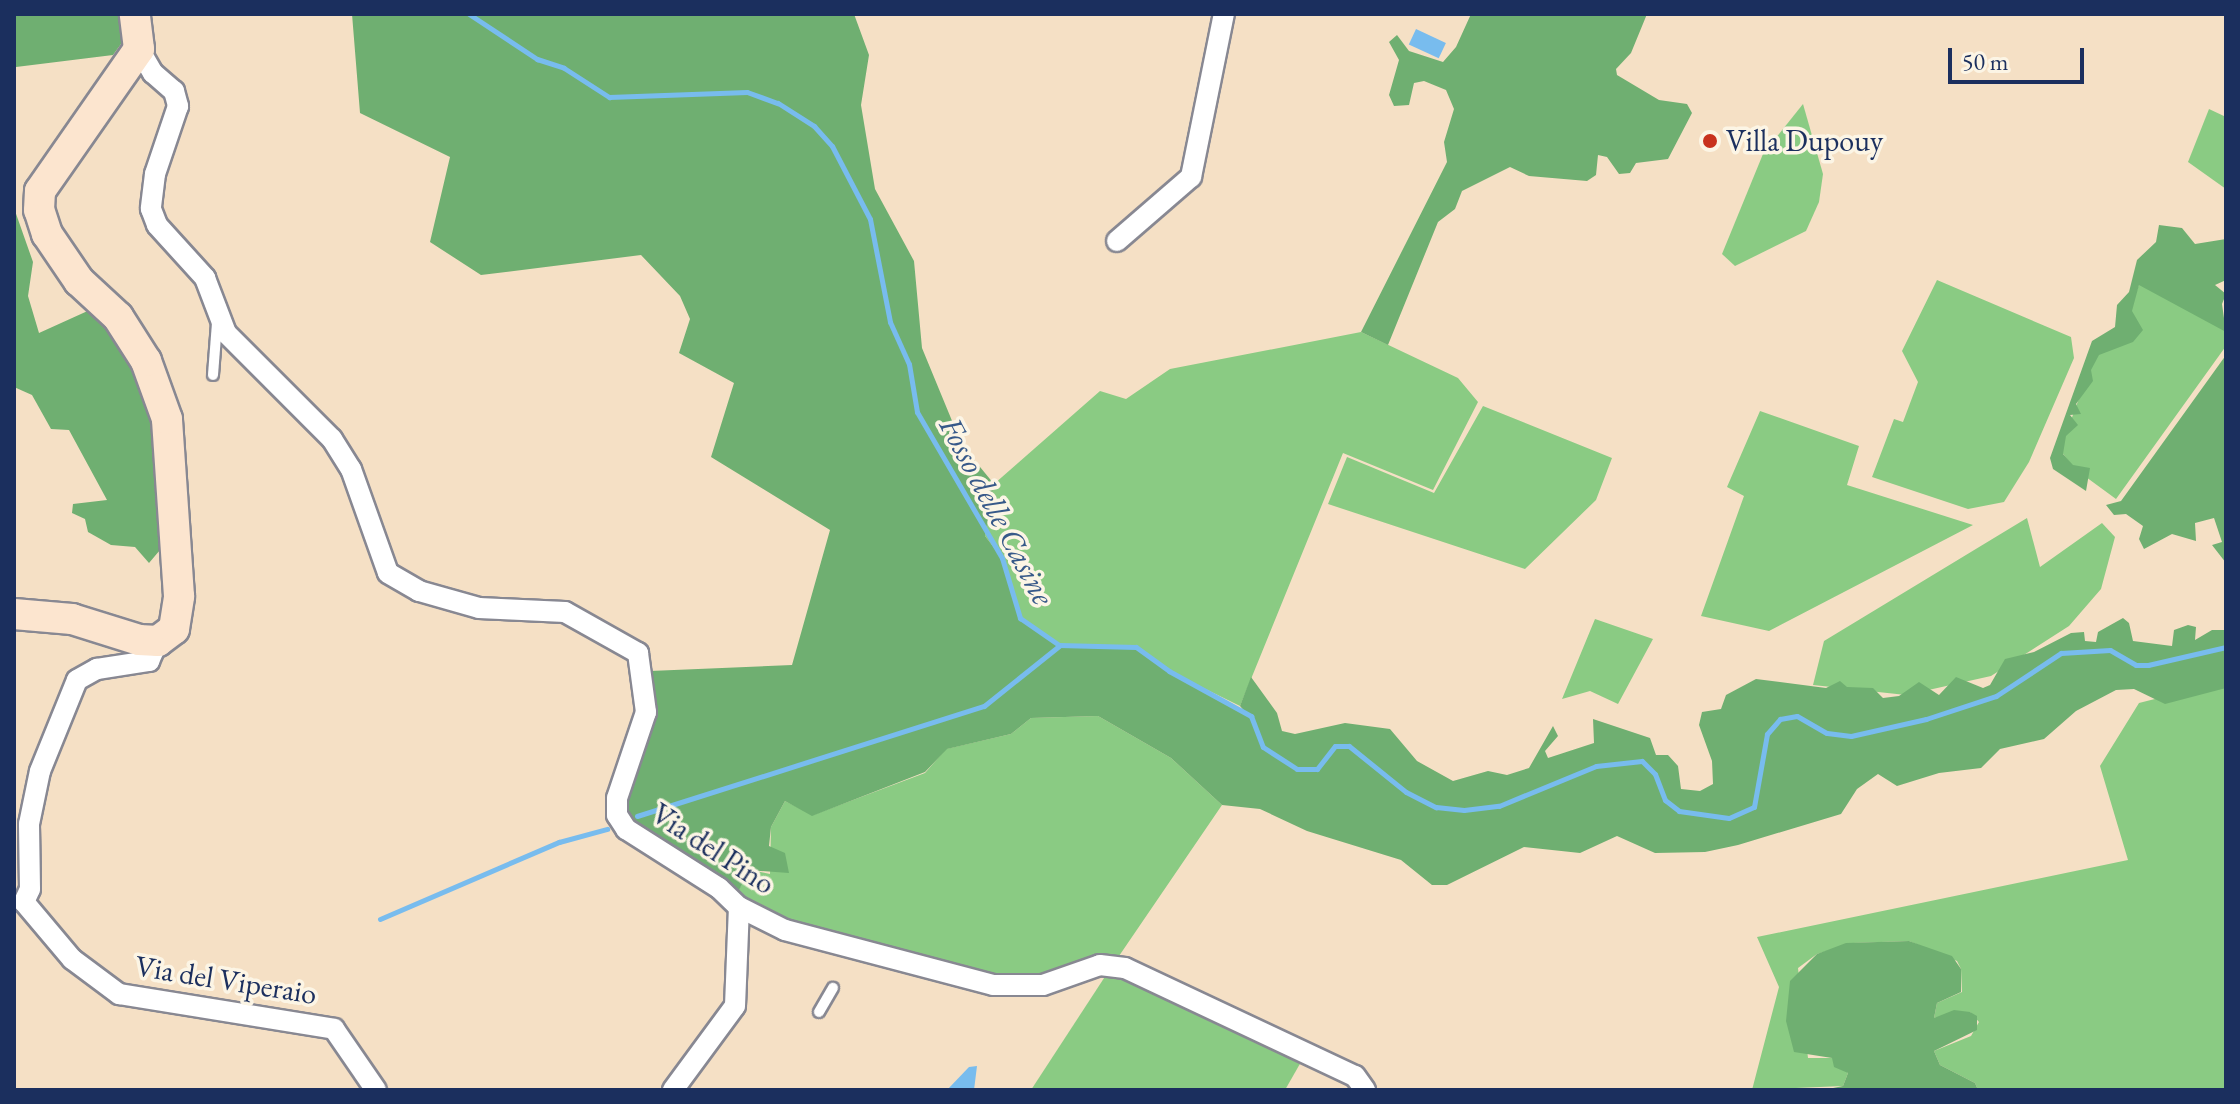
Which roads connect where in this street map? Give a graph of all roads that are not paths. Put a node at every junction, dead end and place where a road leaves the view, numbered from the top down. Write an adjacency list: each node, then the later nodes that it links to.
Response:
1 (135, 14): 3 (street)
2 (1224, 14): 4 (street)
3 (139, 49): 5 (street, Via del Pino); 8 (street)
4 (1117, 241)
5 (218, 313): 6 (lane); 10 (street, Via del Pino)
6 (213, 375)
7 (14, 614): 8 (street)
8 (158, 641): 9 (street)
9 (19, 902): 14 (street, Via del Viperaio)
10 (739, 907): 13 (street); 15 (street, Via del Pino)
11 (833, 988): 12 (lane)
12 (819, 1012)
13 (684, 1083)
14 (376, 1090)
15 (1365, 1090)

